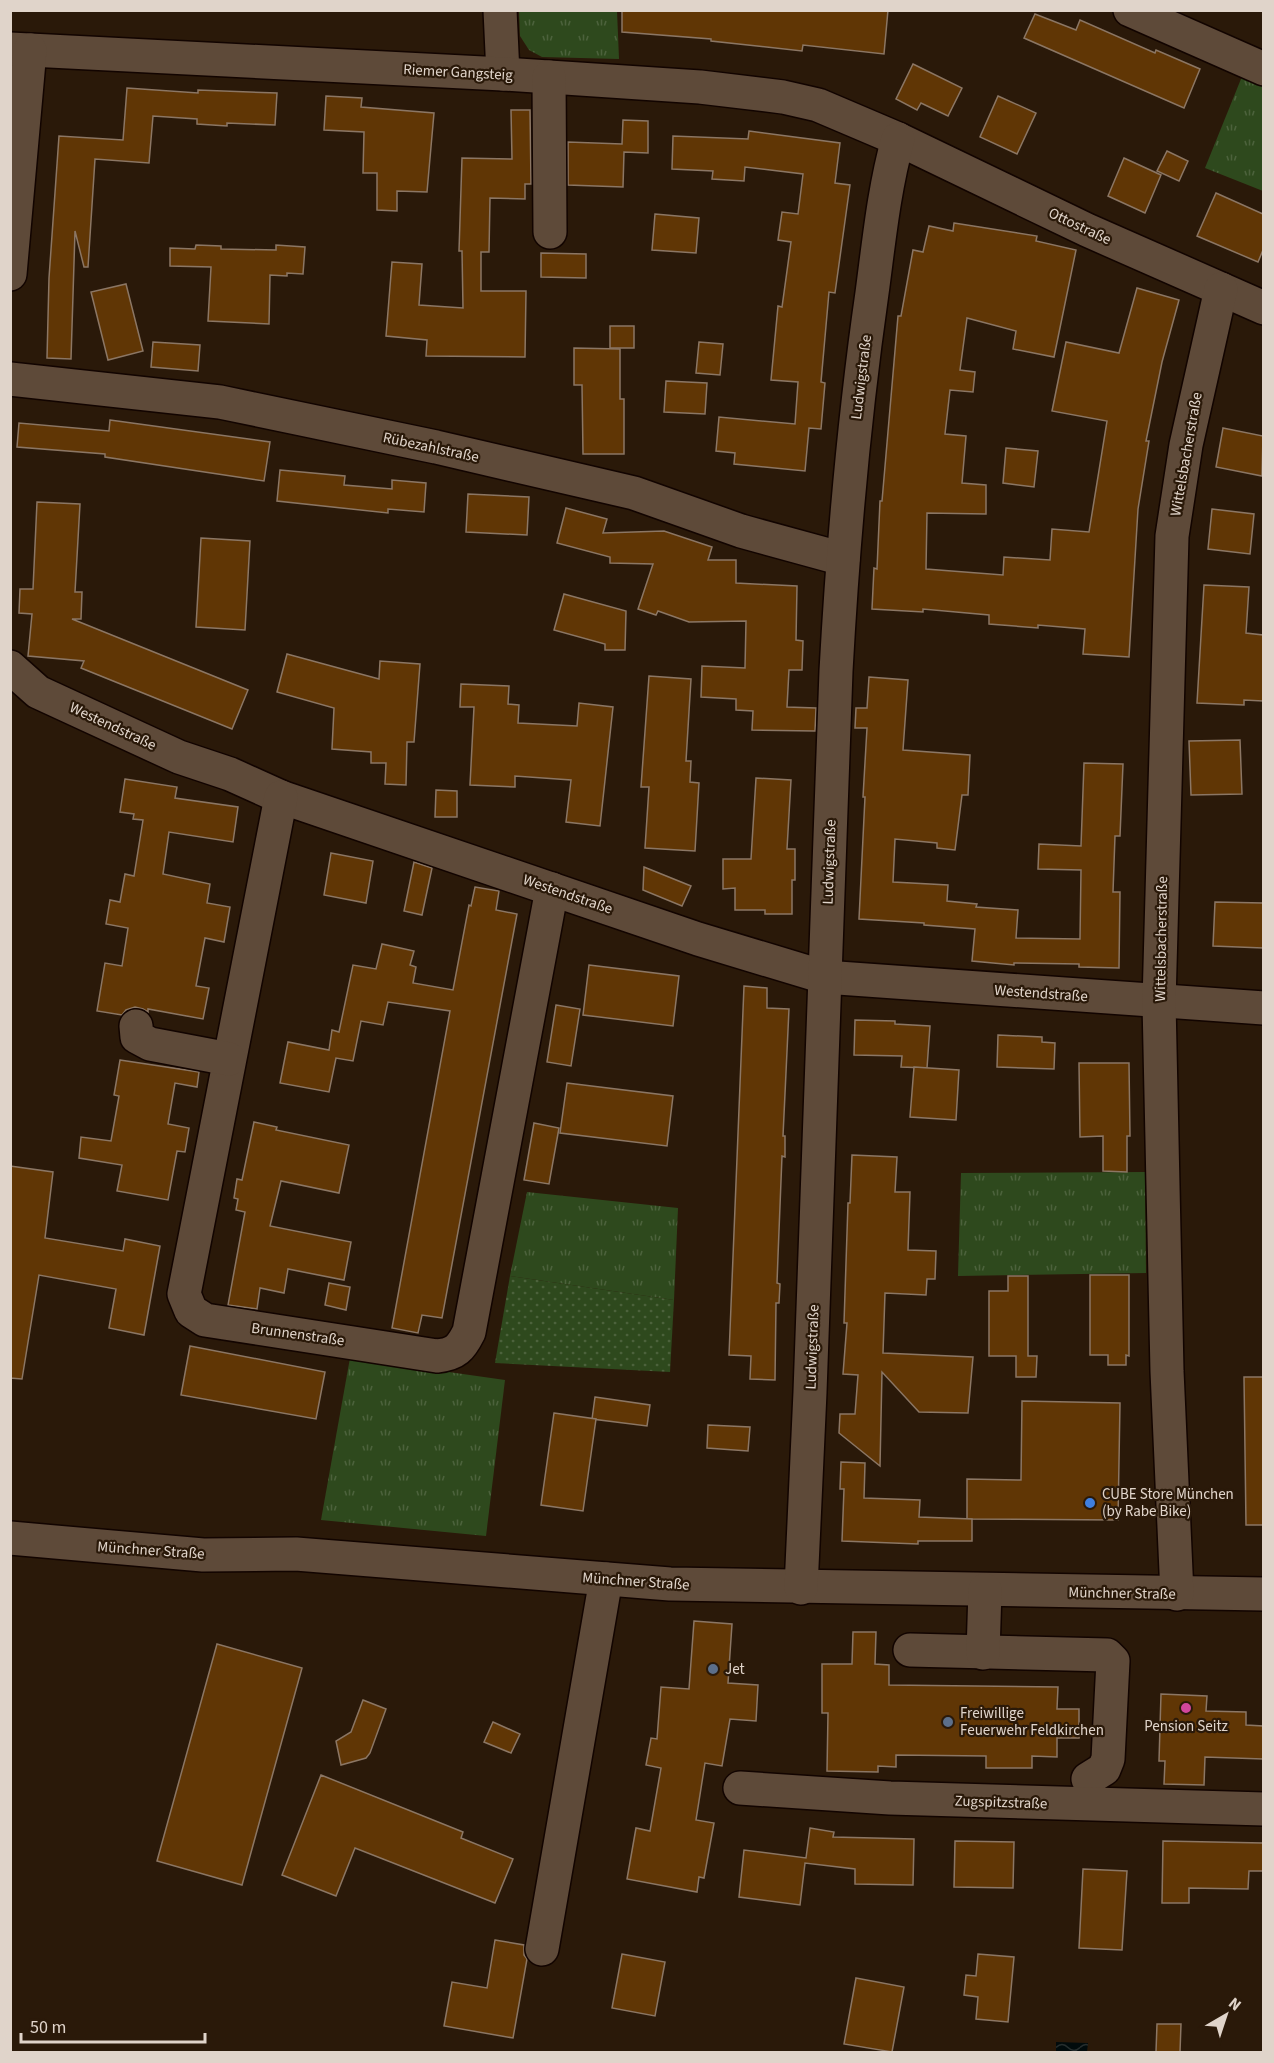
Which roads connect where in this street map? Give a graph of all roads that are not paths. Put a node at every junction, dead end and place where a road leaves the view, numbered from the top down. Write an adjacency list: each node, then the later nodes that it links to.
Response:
1 (501, 10): 5 (street)
2 (1130, 10): 4 (street)
3 (20, 50): 5 (street, Riemer Gangsteig); 9 (street)
4 (1263, 69)
5 (503, 74): 6 (street, Riemer Gangsteig)
6 (549, 77): 7 (street, Riemer Gangsteig); 8 (street)
7 (898, 139): 10 (street, Ottostraße); 13 (street, Ludwigstraße)
8 (550, 232)
9 (10, 274)
10 (1221, 289): 11 (street, Ottostraße); 18 (street, Wittelsbacherstraße)
11 (1263, 308)
12 (10, 379): 13 (street, Rübezahlstraße)
13 (843, 559): 17 (street, Ludwigstraße)
14 (10, 667): 15 (street, Westendstraße)
15 (281, 797): 16 (street, Westendstraße); 21 (street, Brunnenstraße)
16 (552, 889): 17 (street, Westendstraße); 21 (street, Brunnenstraße)
17 (824, 977): 18 (street, Westendstraße); 24 (street, Ludwigstraße)
18 (1159, 1002): 19 (street, Westendstraße); 26 (street, Wittelsbacherstraße)
19 (1263, 1008)
20 (136, 1026): 21 (street)
21 (230, 1059)
22 (10, 1538): 23 (street, Münchner Straße)
23 (606, 1579): 24 (street, Münchner Straße); 33 (street)
24 (801, 1588): 25 (street, Münchner Straße)
25 (985, 1590): 26 (street, Münchner Straße); 29 (street)
26 (1177, 1594): 27 (street, Münchner Straße)
27 (1263, 1594)
28 (910, 1650): 29 (street)
29 (983, 1653): 30 (street)
30 (1088, 1779)
31 (740, 1788): 32 (street, Zugspitzstraße)
32 (1263, 1809)
33 (542, 1949)

